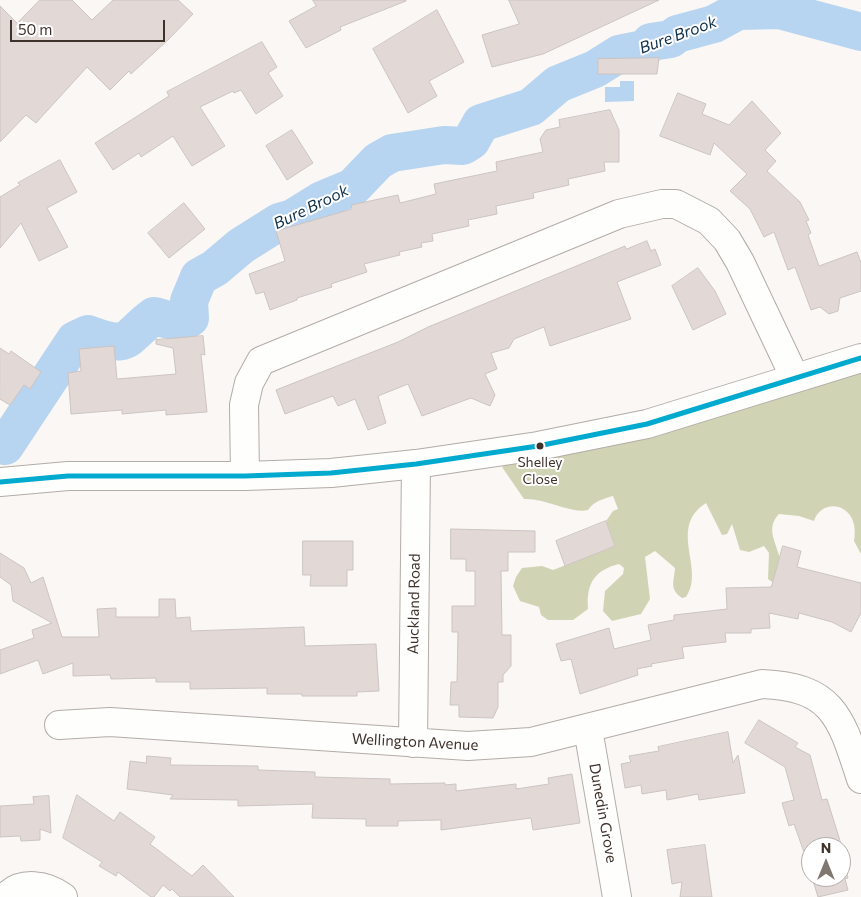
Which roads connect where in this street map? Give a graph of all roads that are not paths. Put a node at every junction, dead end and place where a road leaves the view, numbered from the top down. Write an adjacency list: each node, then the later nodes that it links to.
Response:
1 (861, 358): 2 (street)
2 (796, 378): 3 (street); 5 (street)
3 (416, 464): 5 (street); 8 (street, Auckland Road)
4 (1, 475): 5 (street)
5 (245, 476)
6 (59, 725): 8 (street, Wellington Avenue)
7 (588, 729): 8 (street, Wellington Avenue); 9 (street, Wellington Avenue); 12 (street, Dunedin Grove)
8 (413, 743)
9 (861, 778)
10 (6, 897): 11 (street)
11 (63, 897)
12 (617, 897)

